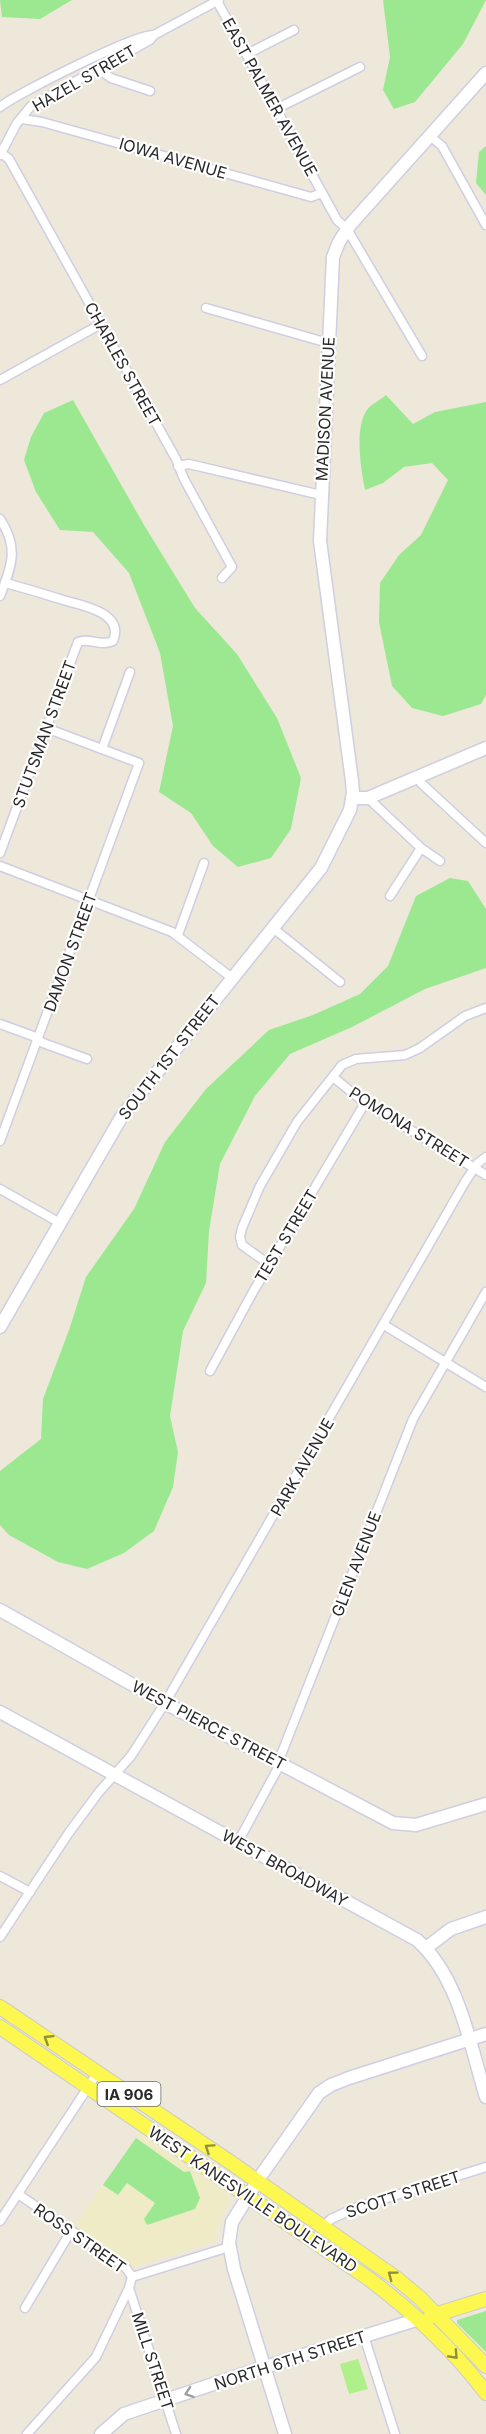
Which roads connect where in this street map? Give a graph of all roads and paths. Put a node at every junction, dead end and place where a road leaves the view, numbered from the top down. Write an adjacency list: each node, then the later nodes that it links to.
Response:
1 (218, 0): 3 (street, HAZEL STREET); 4 (street, EAST PALMER AVENUE)
2 (294, 30): 4 (street)
3 (154, 35): 6 (street, HAZEL STREET); 9 (street, HAZEL STREET)
4 (246, 54): 10 (street, EAST PALMER AVENUE)
5 (360, 67): 10 (street)
6 (98, 69): 8 (street); 11 (street, HAZEL STREET)
7 (486, 73): 12 (main road, MADISON AVENUE)
8 (150, 91)
9 (3, 105)
10 (276, 109): 14 (street, EAST PALMER AVENUE)
11 (22, 119): 13 (street, HAZEL STREET); 14 (street, IOWA AVENUE)
12 (430, 136): 15 (street); 16 (main road, MADISON AVENUE)
13 (1, 154): 18 (street, CHARLES STREET)
14 (322, 193): 16 (street, EAST PALMER AVENUE)
15 (486, 225)
16 (347, 229): 19 (main road, MADISON AVENUE); 20 (street, EAST PALMER AVENUE)
17 (206, 309): 19 (street)
18 (101, 324): 21 (street); 22 (street, CHARLES STREET)
19 (328, 343): 23 (main road, MADISON AVENUE)
20 (422, 356)
21 (0, 380)
22 (178, 465): 23 (street); 25 (street, CHARLES STREET)
23 (321, 495): 33 (main road, MADISON AVENUE)
24 (0, 519): 26 (street)
25 (222, 578)
26 (5, 584): 27 (street); 29 (street, STUTSMAN STREET)
27 (0, 596)
28 (130, 672): 31 (street)
29 (46, 728): 31 (street); 38 (street, STUTSMAN STREET)
30 (486, 748): 32 (main road)
31 (102, 749): 43 (street, DAMON STREET)
32 (418, 777): 35 (main road); 36 (street)
33 (352, 782): 34 (main road, MADISON AVENUE); 35 (main road)
34 (352, 798): 35 (main road); 44 (main road, SOUTH 1ST STREET)
35 (368, 798): 37 (street)
36 (486, 843)
37 (421, 848): 39 (street); 42 (street)
38 (0, 853)
39 (440, 861)
40 (204, 863): 45 (street)
41 (0, 866): 43 (street)
42 (390, 896)
43 (89, 900): 45 (street); 50 (street, DAMON STREET)
44 (273, 928): 46 (main road, SOUTH 1ST STREET); 47 (street)
45 (178, 935): 46 (street)
46 (232, 978): 59 (main road, SOUTH 1ST STREET)
47 (340, 982)
48 (486, 1008): 52 (street)
49 (0, 1024): 50 (street)
50 (38, 1039): 51 (street); 54 (street, DAMON STREET)
51 (87, 1059)
52 (333, 1077): 53 (street, POMONA STREET); 60 (street)
53 (365, 1103): 56 (street, POMONA STREET); 60 (street, TEST STREET)
54 (0, 1141)
55 (486, 1157): 56 (street, PARK AVENUE)
56 (474, 1168): 57 (street, POMONA STREET); 62 (street, PARK AVENUE)
57 (486, 1175)
58 (0, 1190): 59 (street)
59 (60, 1223): 63 (main road, SOUTH 1ST STREET)
60 (270, 1265): 65 (street, TEST STREET)
61 (486, 1292): 64 (street, GLEN AVENUE)
62 (384, 1325): 64 (street); 68 (street, PARK AVENUE)
63 (0, 1327)
64 (445, 1362): 66 (street); 70 (street, GLEN AVENUE)
65 (210, 1371)
66 (486, 1387)
67 (0, 1610): 68 (main road, WEST PIERCE STREET)
68 (165, 1703): 70 (main road, WEST PIERCE STREET); 71 (street, PARK AVENUE)
69 (0, 1712): 71 (main road, WEST BROADWAY)
70 (279, 1762): 72 (main road, WEST PIERCE STREET); 73 (street, GLEN AVENUE)
71 (113, 1774): 73 (main road, WEST BROADWAY); 75 (street, PARK AVENUE)
72 (486, 1804)
73 (238, 1842): 78 (main road, WEST BROADWAY)
74 (0, 1876): 75 (street)
75 (30, 1892): 77 (street, PARK AVENUE)
76 (486, 1917): 78 (main road)
77 (0, 1937)
78 (426, 1948): 82 (main road, WEST BROADWAY)
79 (0, 2007): 84 (main road, WEST KANESVILLE BOULEVARD / IA 906, one-way to 79)
80 (0, 2027): 85 (main road, WEST KANESVILLE BOULEVARD / IA 906)
81 (486, 2034): 82 (main road)
82 (468, 2040): 83 (main road); 86 (main road, WEST BROADWAY); 88 (main road)
83 (486, 2042)
84 (98, 2072): 85 (street); 88 (main road, WEST KANESVILLE BOULEVARD / IA 906, one-way to 84)
85 (88, 2087): 89 (street); 90 (main road, WEST KANESVILLE BOULEVARD / IA 906)
86 (486, 2097)
87 (486, 2167): 92 (street, SCOTT STREET)
88 (257, 2182): 90 (main road); 92 (main road, WEST KANESVILLE BOULEVARD / IA 906)
89 (18, 2194): 91 (street); 93 (street, ROSS STREET)
90 (248, 2196): 94 (main road); 100 (main road, WEST KANESVILLE BOULEVARD / IA 906)
91 (0, 2221)
92 (323, 2227): 99 (main road, WEST KANESVILLE BOULEVARD / IA 906, one-way to 92)
93 (71, 2231): 95 (street, ROSS STREET); 98 (street)
94 (229, 2247): 95 (street); 103 (main road)
95 (132, 2277): 96 (street, ROSS STREET)
96 (129, 2288): 105 (street, MILL STREET); 106 (street, ROSS STREET)
97 (486, 2299): 99 (main road, NORTH 6TH STREET)
98 (25, 2308)
99 (436, 2314): 100 (main road, NORTH 6TH STREET); 102 (main road, WEST KANESVILLE BOULEVARD / IA 906)
100 (419, 2319): 101 (main road, NORTH 6TH STREET); 104 (main road, WEST KANESVILLE BOULEVARD / IA 906, one-way to 104)
101 (364, 2336): 103 (main road, NORTH 6TH STREET); 110 (street)
102 (486, 2366)
103 (264, 2367): 105 (main road, NORTH 6TH STREET, one-way to 105); 109 (main road)
104 (486, 2393)
105 (166, 2400): 107 (main road, NORTH 6TH STREET); 108 (street, MILL STREET)
106 (27, 2434)
107 (101, 2434)
108 (176, 2434)
109 (285, 2434)
110 (395, 2434)

